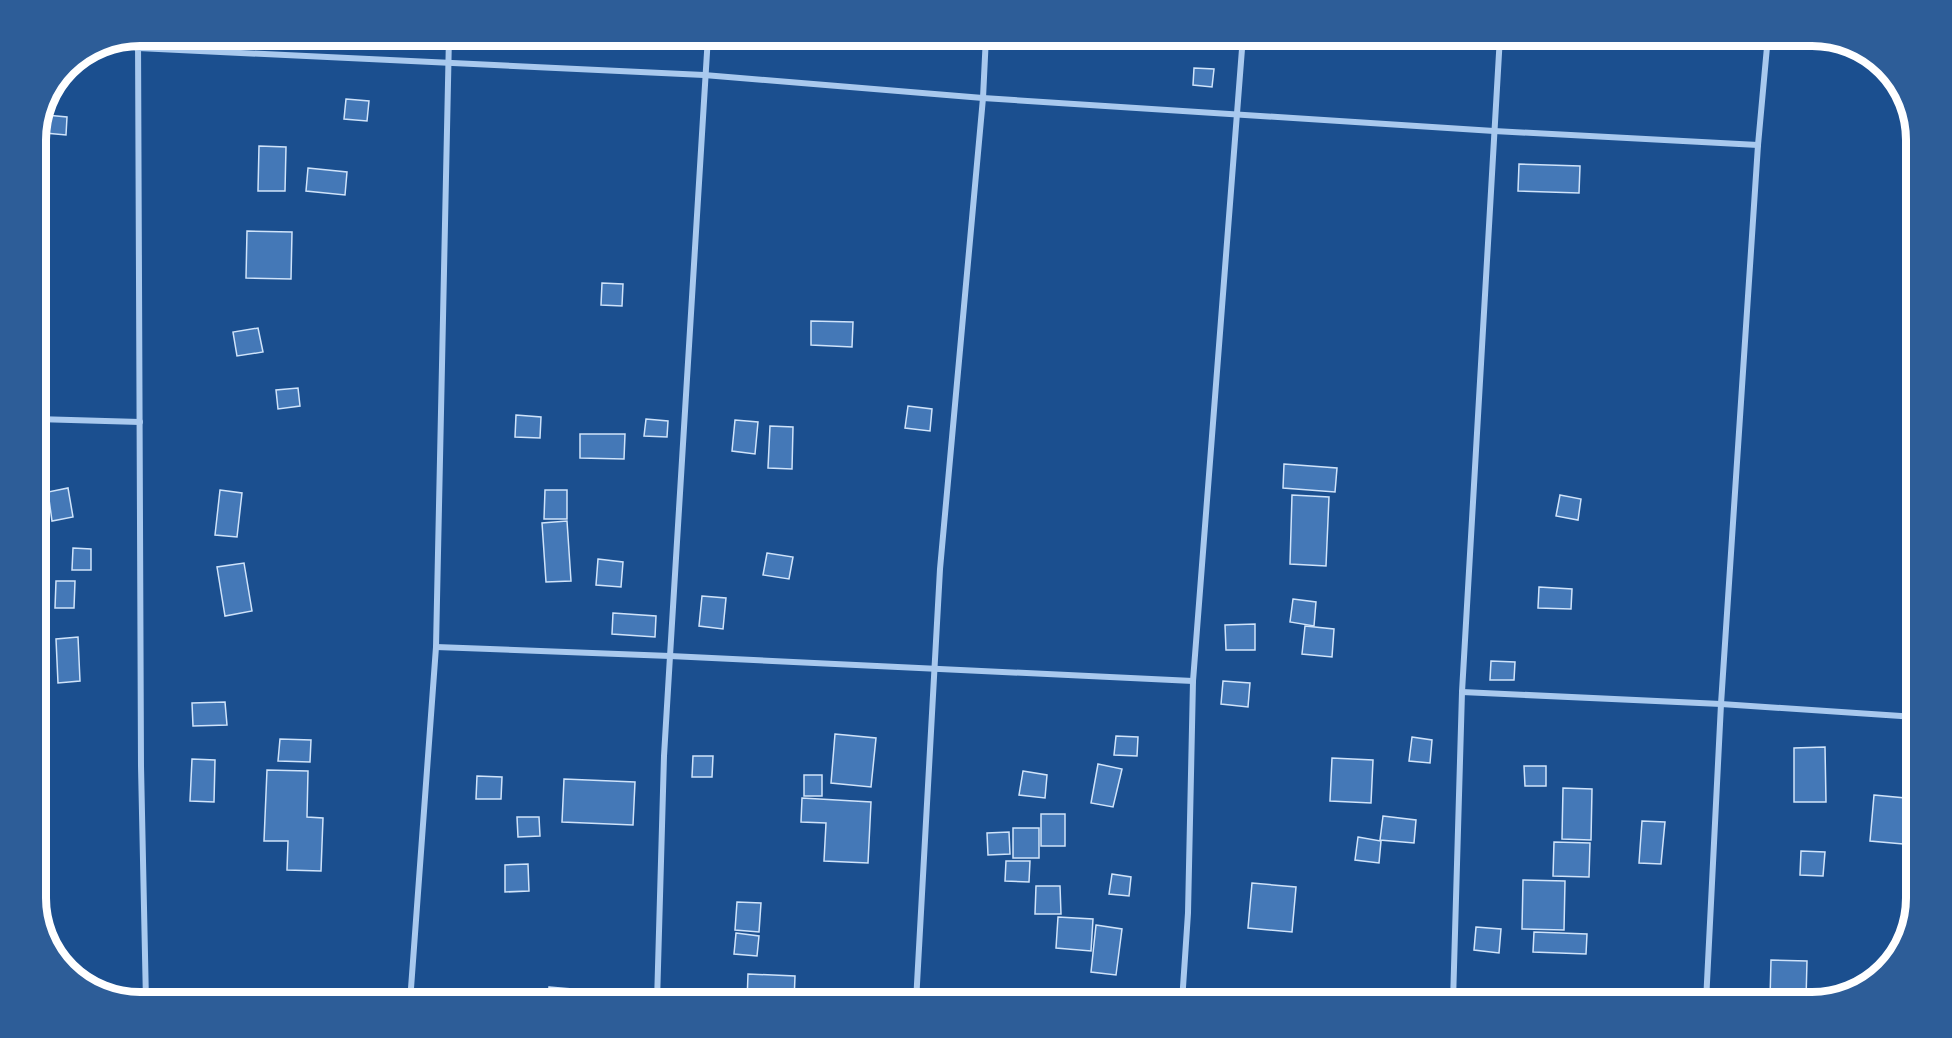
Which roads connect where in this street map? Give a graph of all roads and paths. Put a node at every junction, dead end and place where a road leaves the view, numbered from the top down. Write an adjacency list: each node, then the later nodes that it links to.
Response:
1 (449, 46): 9 (street)
2 (707, 46): 10 (street)
3 (986, 46): 11 (street)
4 (1242, 46): 12 (street)
5 (1499, 46): 13 (street)
6 (1767, 46): 14 (street)
7 (134, 47): 8 (street)
8 (138, 48): 9 (street); 16 (street)
9 (448, 62): 10 (street); 17 (street)
10 (704, 75): 11 (street); 18 (street)
11 (983, 98): 12 (street); 19 (street)
12 (1237, 113): 13 (street); 20 (street)
13 (1494, 131): 14 (street); 21 (street)
14 (1758, 145): 22 (street)
15 (47, 419): 16 (street)
16 (140, 422): 24 (street)
17 (436, 647): 18 (street); 25 (street)
18 (670, 656): 19 (street); 26 (street)
19 (934, 669): 20 (street); 27 (street)
20 (1193, 681): 28 (street)
21 (1462, 692): 22 (street); 29 (street)
22 (1721, 704): 23 (street); 30 (street)
23 (1906, 716)
24 (146, 992)
25 (411, 992)
26 (657, 992)
27 (917, 992)
28 (1183, 992)
29 (1454, 992)
30 (1707, 992)

